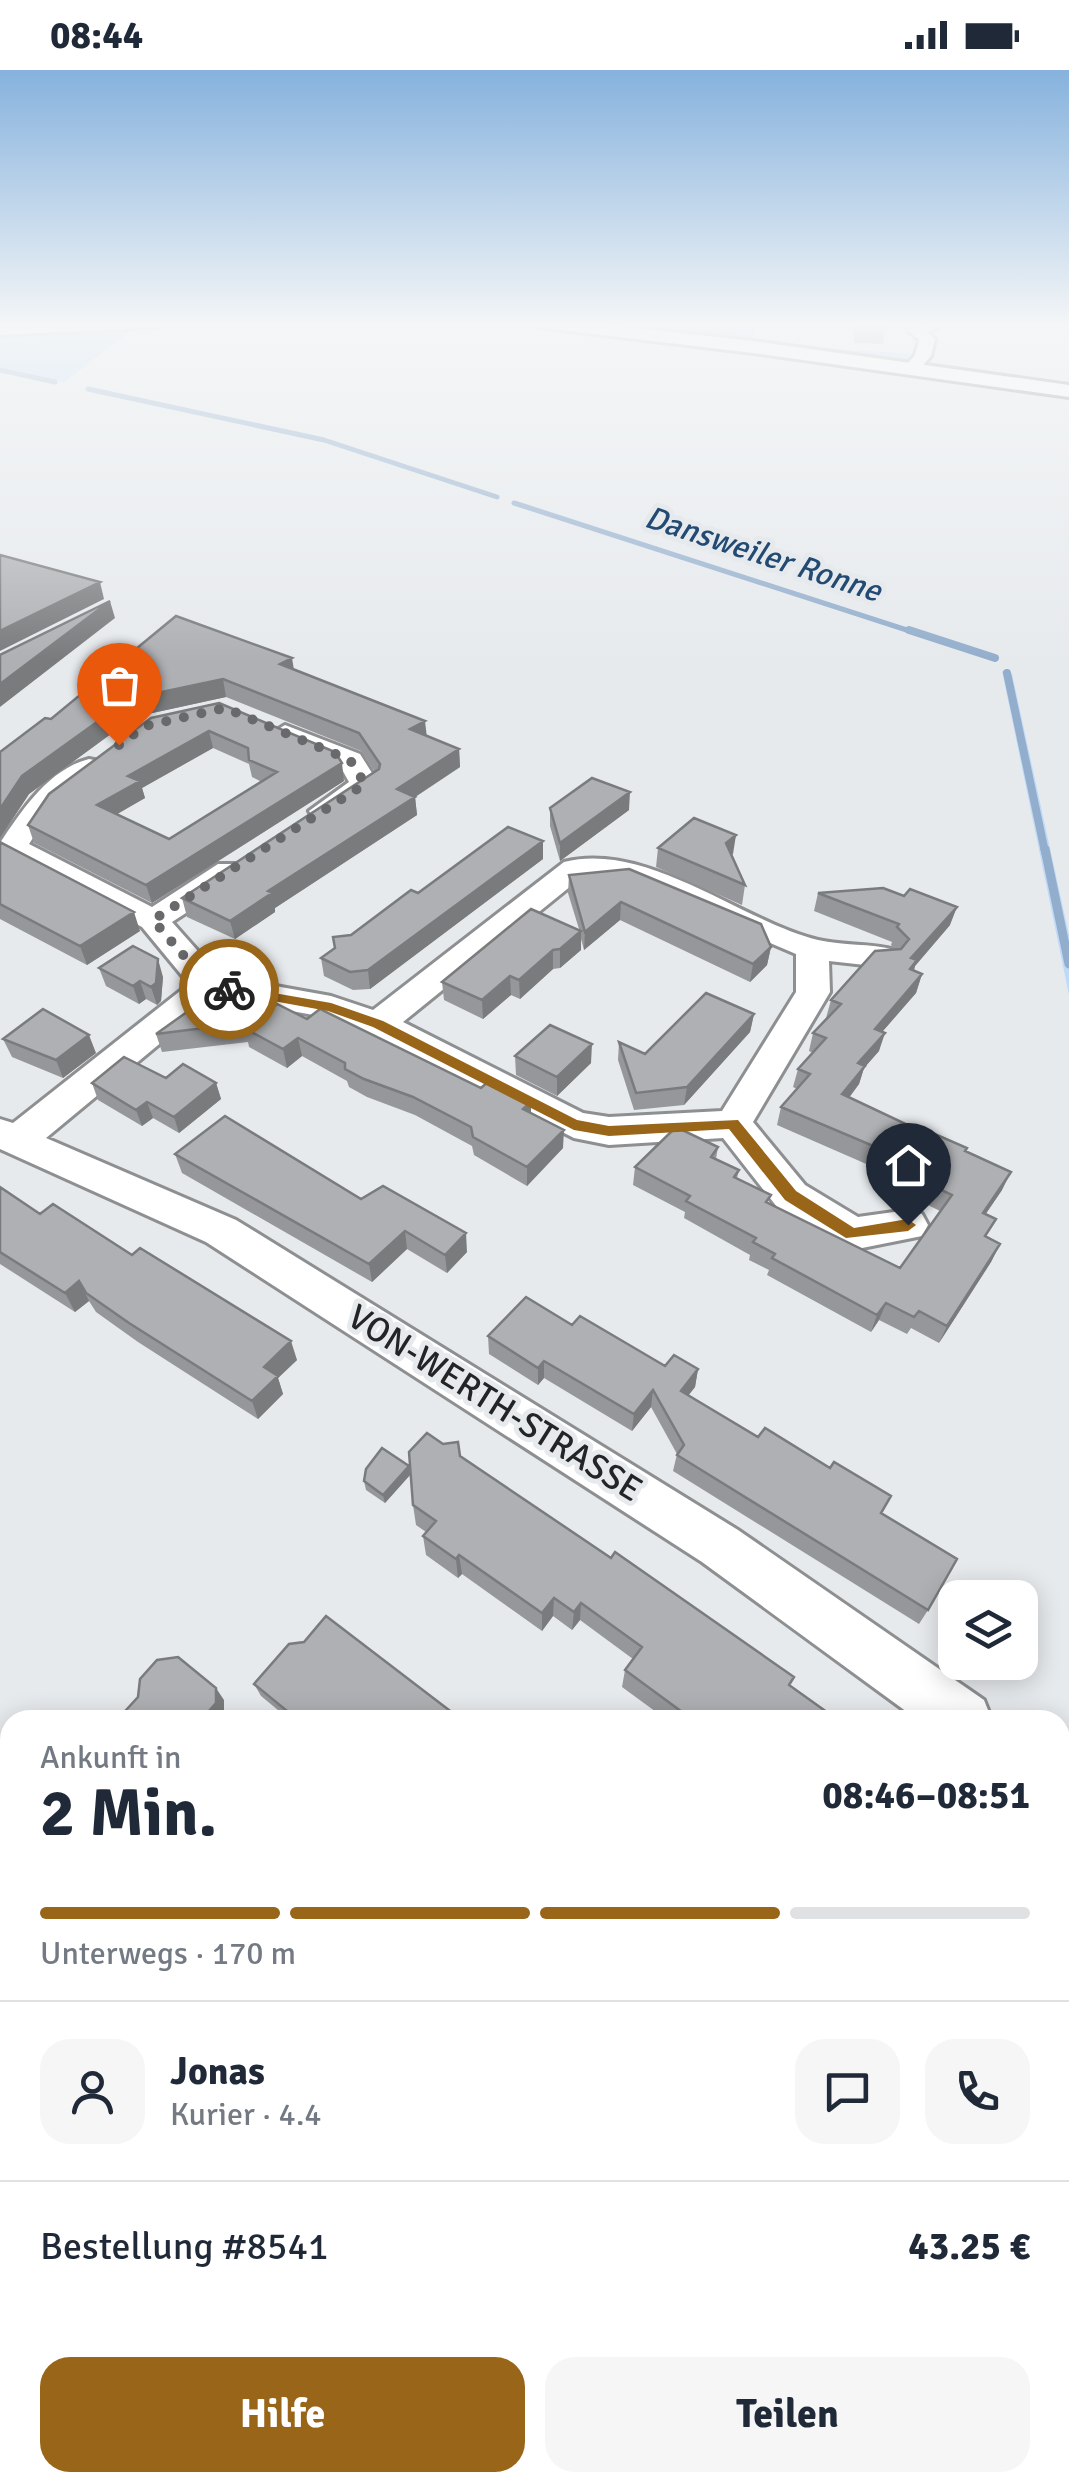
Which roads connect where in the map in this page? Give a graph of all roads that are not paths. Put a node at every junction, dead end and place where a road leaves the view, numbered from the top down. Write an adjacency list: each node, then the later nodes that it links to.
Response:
1 (260, 723): 3 (street)
2 (116, 748): 5 (street)
3 (300, 826)
4 (627, 838): 7 (street)
5 (6, 846): 8 (street)
6 (251, 858): 8 (street)
7 (608, 868): 9 (street); 12 (street)
8 (153, 920): 11 (street)
9 (812, 948): 10 (street); 13 (street)
10 (884, 957)
11 (209, 985): 12 (street); 14 (street)
12 (378, 1024): 13 (street)
13 (733, 1124): 15 (street)
14 (9, 1137): 16 (street, VON-WERTH-STRASSE)
15 (908, 1225)
16 (950, 1710)

